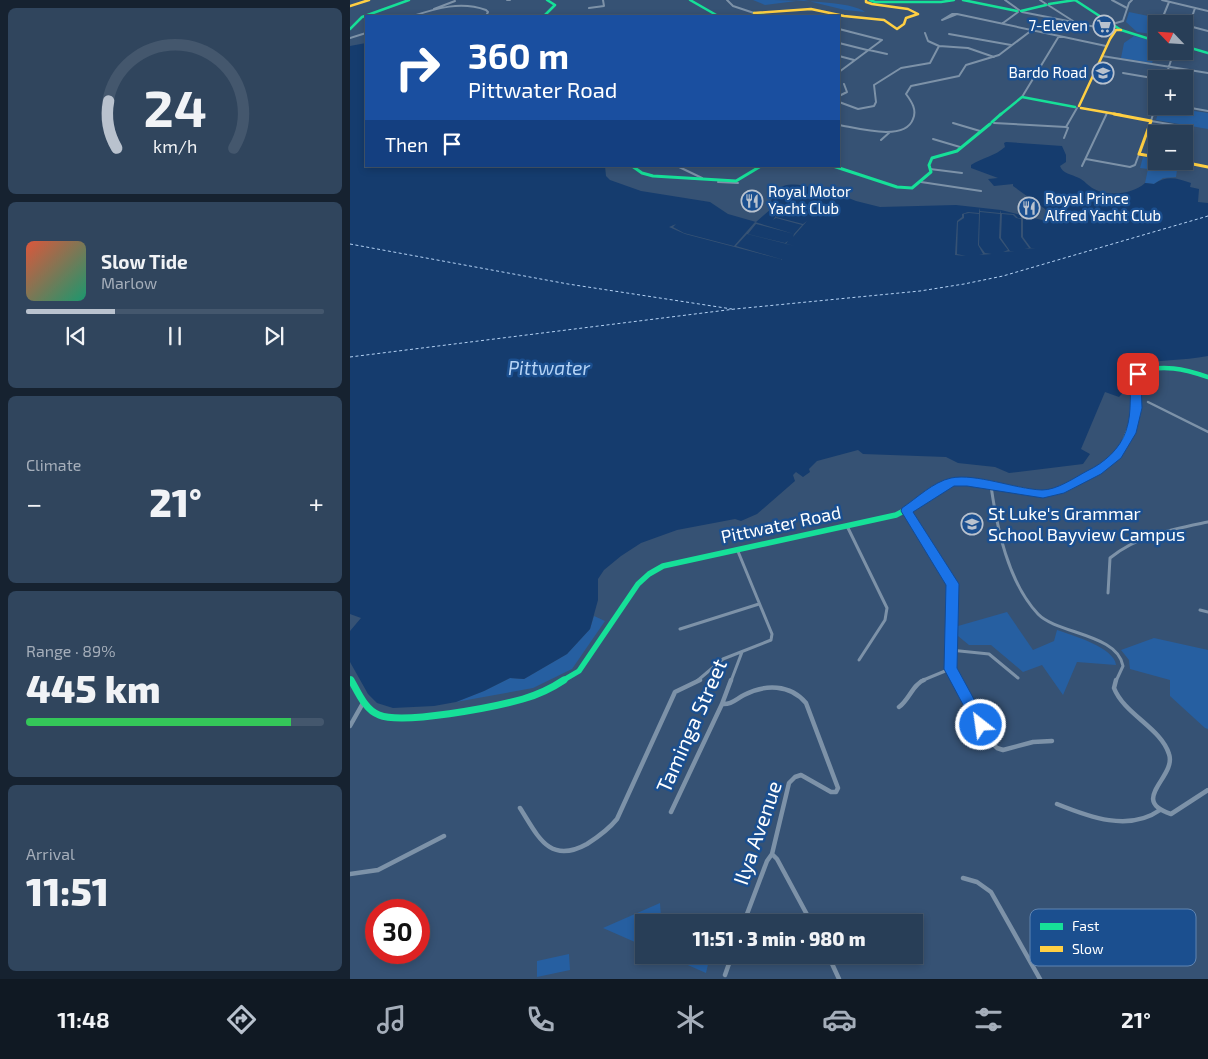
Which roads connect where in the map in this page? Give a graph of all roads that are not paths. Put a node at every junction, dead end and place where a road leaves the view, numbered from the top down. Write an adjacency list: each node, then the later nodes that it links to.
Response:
1 (368, 0): 20 (street)
2 (409, 0): 29 (street)
3 (547, 0): 32 (street)
4 (603, 0): 21 (street)
5 (690, 0): 33 (street)
6 (727, 0): 27 (street)
7 (866, 0): 36 (street)
8 (870, 0): 9 (street)
9 (954, 0)
10 (963, 0): 25 (street)
11 (1005, 0): 25 (street)
12 (1040, 0): 19 (street)
13 (1076, 0): 19 (street); 42 (street)
14 (1112, 0): 22 (street)
15 (1132, 0): 22 (street)
16 (1162, 0): 18 (street)
17 (455, 1): 24 (street)
18 (1169, 2): 23 (street); 37 (street)
19 (1047, 4): 25 (street); 40 (street)
20 (350, 6)
21 (589, 8)
22 (1127, 8): 42 (street)
23 (1195, 8): 26 (street); 38 (street)
24 (434, 10): 30 (street); 31 (street)
25 (1019, 11): 40 (street); 41 (street)
26 (1208, 11)
27 (754, 13): 34 (street); 35 (street)
28 (958, 14): 28 (street); 41 (street)
29 (370, 15)
30 (416, 15)
31 (486, 15)
32 (546, 15)
33 (716, 15)
34 (765, 15)
35 (839, 15)
36 (840, 15)
37 (1164, 15)
38 (1193, 15)
39 (365, 17): 44 (street)
40 (1071, 22): 42 (street)
41 (1003, 23): 46 (street)
42 (1117, 26): 52 (street); 57 (street)
43 (1193, 27): 47 (street)
44 (350, 29)
45 (840, 29): 59 (street)
46 (1032, 30): 51 (street); 56 (street)
47 (1208, 30)
48 (365, 33): 53 (street)
49 (925, 33): 55 (street)
50 (949, 34): 56 (street)
51 (1059, 36): 57 (street); 77 (street)
52 (1148, 36)
53 (350, 38)
54 (840, 43): 59 (street)
55 (939, 46): 64 (street); 78 (street)
56 (1012, 46): 64 (street)
57 (1106, 46): 63 (street)
58 (1193, 49): 61 (street)
59 (868, 50): 60 (street); 65 (street)
60 (887, 54)
61 (1208, 54)
62 (840, 56): 65 (street)
63 (1102, 56): 67 (street); 79 (street)
64 (994, 58): 91 (street)
65 (854, 60): 69 (street)
66 (1171, 60): 67 (street)
67 (1169, 67): 70 (street); 73 (street)
68 (840, 68): 69 (street)
69 (843, 69): 71 (street)
70 (1168, 70)
71 (840, 71)
72 (1123, 73): 74 (street)
73 (1208, 73)
74 (1148, 77)
75 (844, 84): 76 (street)
76 (840, 95)
77 (1022, 97): 79 (street); 86 (street)
78 (840, 102)
79 (1078, 107): 82 (street); 89 (street)
80 (1193, 108): 81 (street)
81 (1208, 111)
82 (1107, 113): 84 (street); 98 (street)
83 (1153, 115): 84 (street)
84 (1151, 121): 88 (street); 96 (street)
85 (953, 123): 90 (street)
86 (992, 123): 89 (street); 90 (street)
87 (840, 125): 91 (street)
88 (1174, 125)
89 (1066, 127): 92 (street)
90 (980, 131): 95 (street)
91 (890, 132): 94 (street)
92 (1064, 138)
93 (933, 139): 95 (street)
94 (881, 140)
95 (960, 147): 106 (street)
96 (1139, 154): 97 (street); 98 (street)
97 (1148, 156)
98 (1086, 159): 100 (street)
99 (1193, 164): 105 (street)
100 (1082, 166)
101 (633, 167): 108 (street)
102 (679, 167): 108 (street)
103 (759, 167): 108 (street)
104 (836, 167): 110 (street)
105 (1208, 167)
106 (930, 168): 107 (street); 110 (street)
107 (962, 173)
108 (702, 178)
109 (718, 182): 111 (street)
110 (921, 182): 112 (street)
111 (738, 183)
112 (981, 191)
113 (1208, 377): 116 (street, Pittwater Road)
114 (1148, 402): 115 (street)
115 (1208, 432)
116 (990, 486): 117 (street, Pittwater Road); 140 (street)
117 (906, 511): 119 (street, Pittwater Road); 126 (street)
118 (1208, 522): 121 (street)
119 (847, 526): 120 (street, Pittwater Road); 128 (street)
120 (737, 549): 122 (street); 132 (street, Pittwater Road)
121 (1108, 593)
122 (759, 604): 125 (street); 127 (street)
123 (1200, 610): 124 (street)
124 (1208, 612)
125 (680, 629)
126 (950, 650): 129 (street); 130 (street)
127 (742, 652): 133 (street, Taminga Street); 139 (street)
128 (859, 660)
129 (950, 669): 134 (street); 136 (street)
130 (1018, 678)
131 (350, 679): 132 (street, Pittwater Road)
132 (364, 702): 135 (street)
133 (722, 704): 141 (street, Taminga Street); 143 (street, Ilya Avenue)
134 (899, 707)
135 (350, 726)
136 (1052, 740)
137 (1208, 790): 140 (street)
138 (1058, 804): 140 (street)
139 (520, 808)
140 (1160, 810)
141 (671, 812)
142 (444, 836): 144 (street)
143 (772, 854): 146 (street, Ilya Avenue); 147 (street)
144 (350, 874)
145 (963, 878): 148 (street)
146 (747, 914)
147 (807, 914)
148 (1030, 961)
149 (729, 964): 152 (street)
150 (832, 964): 153 (street)
151 (1033, 966): 154 (street)
152 (725, 974)
153 (839, 979)
154 (1040, 979)

